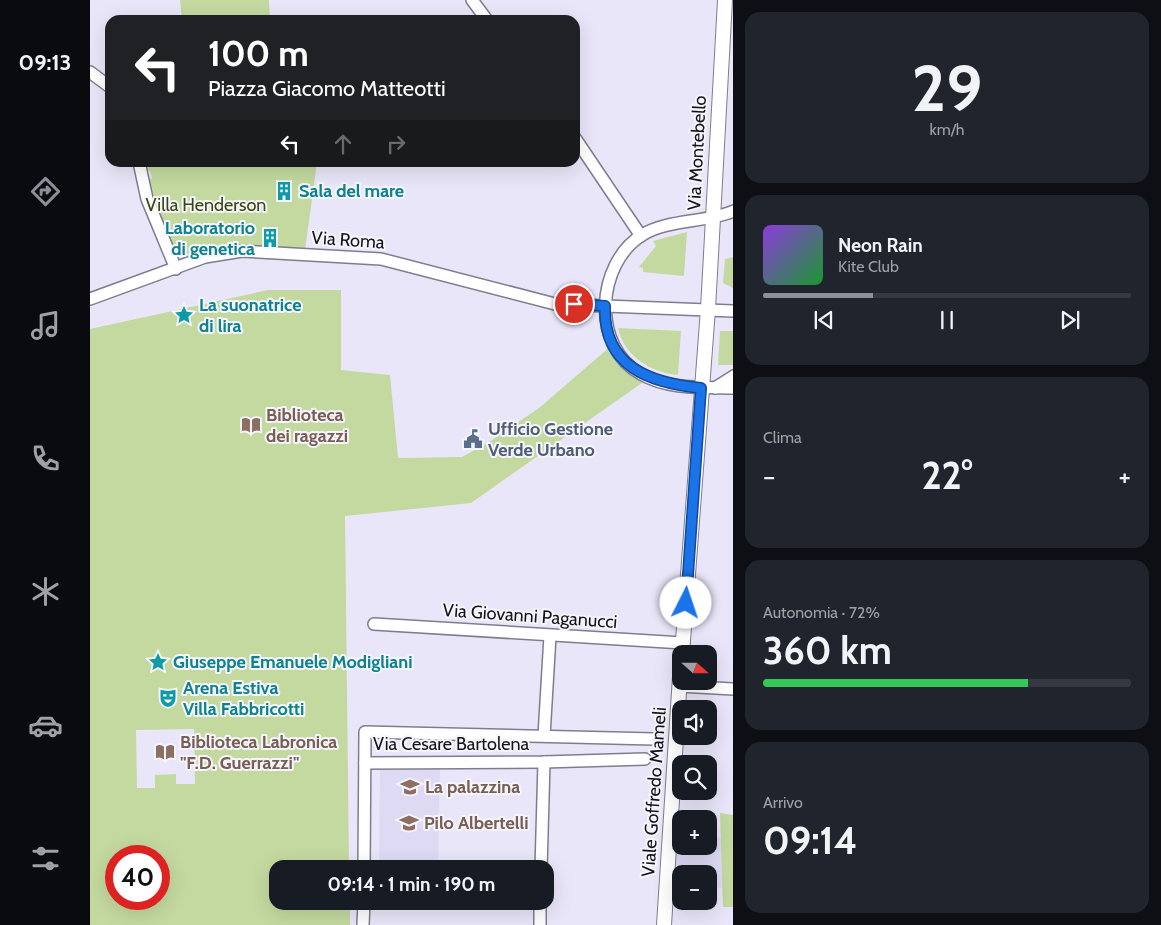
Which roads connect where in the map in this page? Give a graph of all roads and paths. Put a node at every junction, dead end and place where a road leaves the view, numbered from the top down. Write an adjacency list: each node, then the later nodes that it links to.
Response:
1 (472, 0): 3 (street)
2 (724, 0): 9 (street, Via Montebello)
3 (483, 15)
4 (90, 72): 5 (street)
5 (105, 83)
6 (580, 145): 10 (street)
7 (140, 167): 11 (street)
8 (733, 211): 9 (street)
9 (712, 217): 10 (street); 14 (street, Via Montebello)
10 (641, 236): 13 (street)
11 (176, 268): 12 (street, Via Roma); 13 (street, Via Roma)
12 (90, 299)
13 (605, 306): 14 (street, Via Roma); 17 (street)
14 (708, 309): 15 (street, Via Roma); 17 (street)
15 (733, 310)
16 (733, 376): 17 (street)
17 (708, 388): 18 (street); 21 (street)
18 (733, 388)
19 (374, 624): 20 (street, Via Giovanni Paganucci)
20 (550, 636): 22 (street, Via Giovanni Paganucci); 26 (street)
21 (682, 645)
22 (672, 647)
23 (718, 688): 24 (street)
24 (733, 689)
25 (679, 690): 37 (street, Viale Goffredo Mameli)
26 (544, 736): 27 (street, Via Cesare Bartolena); 29 (street, Via Cesare Bartolena)
27 (654, 739)
28 (645, 759): 30 (street, Via Cesare Bartolena)
29 (365, 762): 30 (street, Via Cesare Bartolena); 31 (street)
30 (544, 762): 32 (street)
31 (364, 860)
32 (541, 860)
33 (364, 910): 35 (street)
34 (540, 910): 36 (street)
35 (363, 925)
36 (540, 925)
37 (664, 925)

